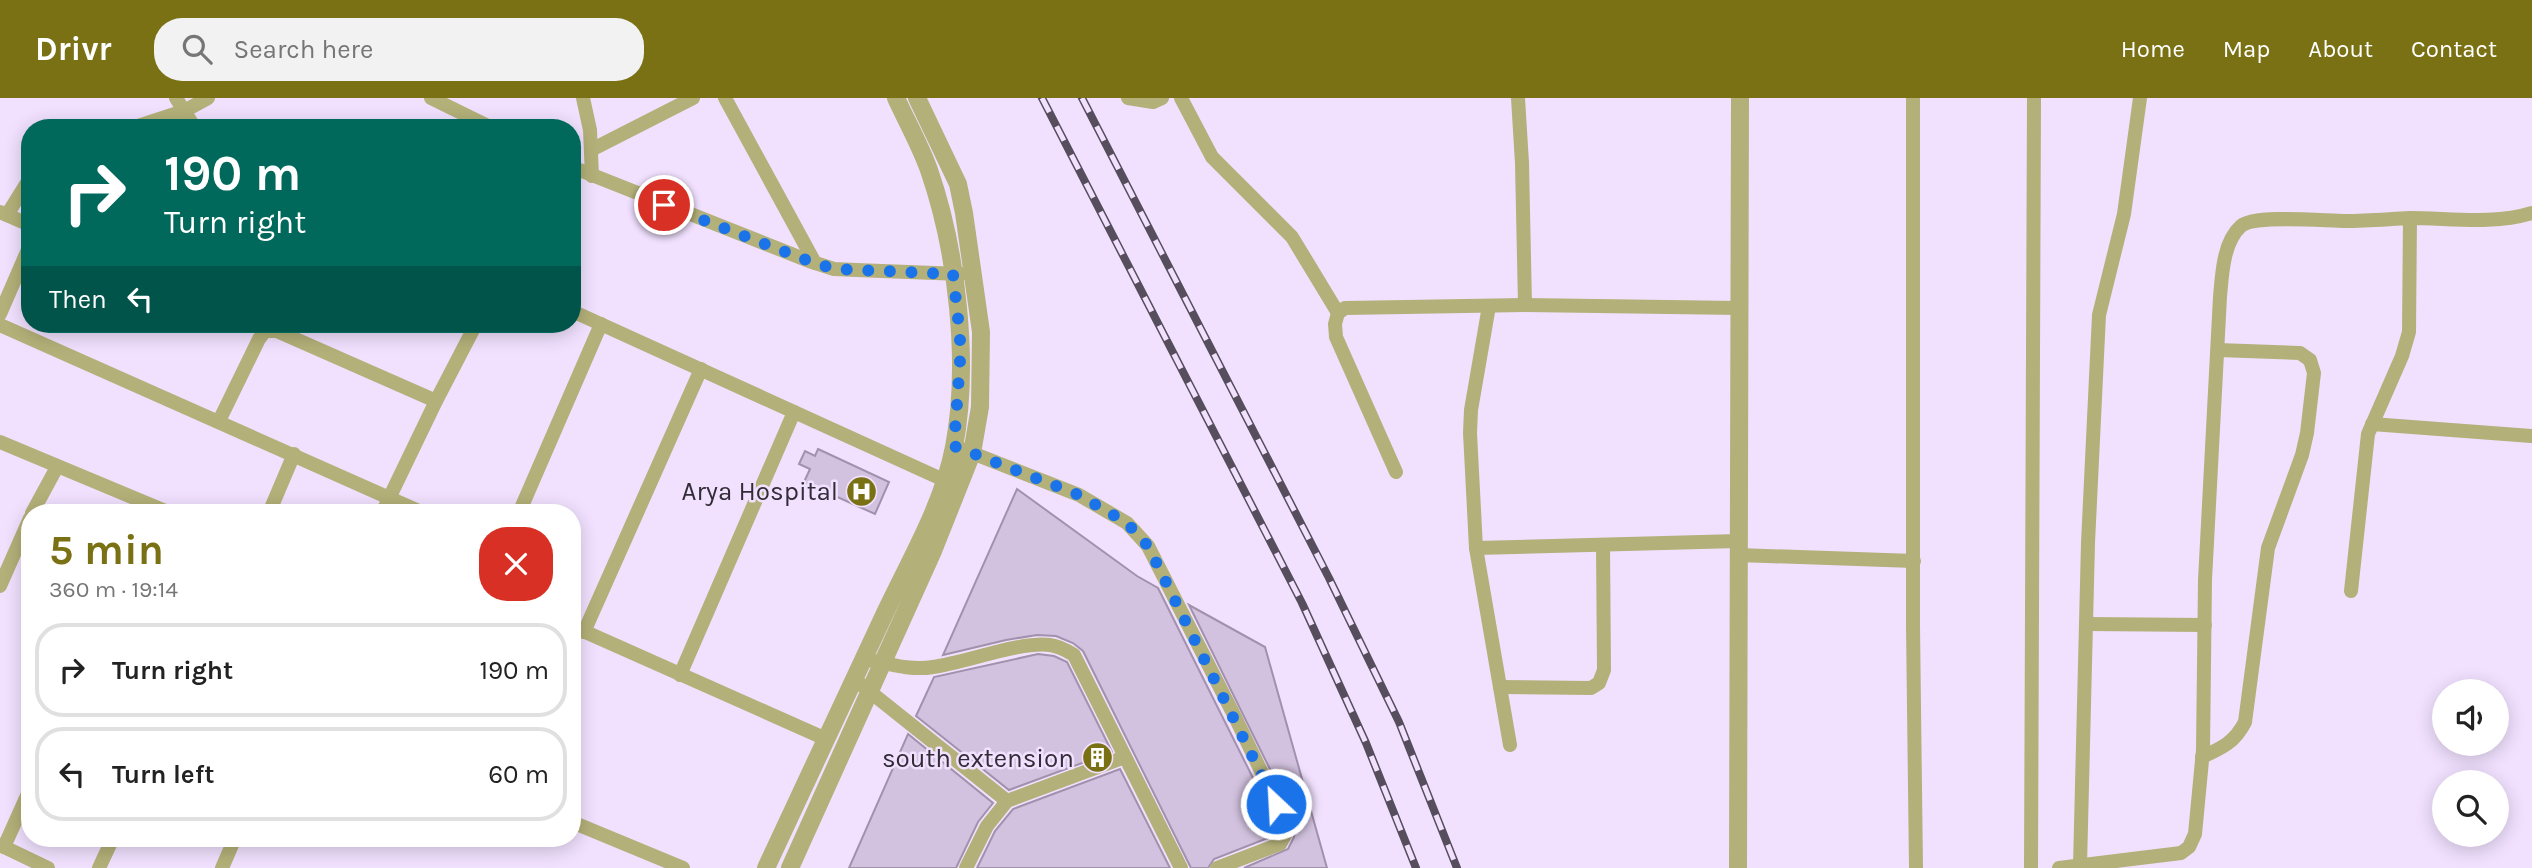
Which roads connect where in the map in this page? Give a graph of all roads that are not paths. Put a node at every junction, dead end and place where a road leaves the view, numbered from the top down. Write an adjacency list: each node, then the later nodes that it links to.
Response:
1 (176, 98): 17 (street)
2 (208, 98): 17 (street)
3 (583, 98): 21 (street)
4 (693, 98): 21 (street)
5 (725, 98): 29 (street)
6 (895, 98): 31 (street)
7 (918, 98): 32 (street)
8 (1128, 98): 9 (street)
9 (1162, 98)
10 (1181, 98): 36 (street)
11 (1518, 98): 33 (street)
12 (1740, 98): 35 (street)
13 (1913, 98): 69 (street)
14 (2034, 98): 104 (street)
15 (2140, 98): 73 (street)
16 (440, 100): 20 (street)
17 (184, 111): 18 (street); 19 (street)
18 (160, 119)
19 (189, 119)
20 (474, 119)
21 (591, 150): 23 (street)
22 (581, 171): 23 (street)
23 (592, 176): 29 (street)
24 (21, 190): 26 (street)
25 (2532, 213): 27 (street)
26 (4, 214): 28 (street)
27 (2410, 218): 44 (street); 49 (street)
28 (21, 221)
29 (815, 263): 31 (street)
30 (21, 266): 37 (street)
31 (953, 274): 32 (street); 52 (street)
32 (973, 274): 53 (street)
33 (1525, 305): 34 (street); 35 (street)
34 (1489, 306): 36 (street); 67 (street)
35 (1739, 308): 68 (street)
36 (1338, 313): 56 (street)
37 (0, 314)
38 (581, 315): 39 (street)
39 (601, 324): 45 (street); 64 (street)
40 (0, 325): 48 (street)
41 (264, 333): 48 (street)
42 (282, 333): 46 (street)
43 (471, 333): 46 (street)
44 (2218, 350): 74 (street); 85 (street)
45 (701, 369): 47 (street); 72 (street)
46 (436, 401): 58 (street)
47 (794, 412): 57 (street); 78 (street)
48 (219, 421): 54 (street)
49 (2372, 424): 50 (street); 71 (street)
50 (2531, 436)
51 (0, 442): 55 (street)
52 (954, 446): 53 (street); 57 (street)
53 (972, 453): 77 (street); 101 (street)
54 (294, 454): 58 (street); 61 (street)
55 (57, 467): 59 (street); 60 (street)
56 (1396, 472)
57 (946, 481): 76 (street)
58 (390, 498): 62 (street); 63 (street)
59 (37, 504)
60 (144, 504)
61 (272, 504)
62 (387, 504)
63 (403, 504)
64 (523, 504)
65 (21, 538): 70 (street)
66 (1603, 545): 67 (street); 68 (street); 80 (street)
67 (1476, 548): 80 (street)
68 (1738, 548): 69 (street); 102 (street)
69 (1914, 561): 103 (street)
70 (0, 586)
71 (2351, 592)
72 (581, 623)
73 (2086, 624): 74 (street); 93 (street)
74 (2205, 625): 85 (street)
75 (581, 630): 78 (street)
76 (864, 659): 77 (street); 79 (street)
77 (884, 663): 81 (street); 84 (street)
78 (680, 675): 82 (street)
79 (854, 680): 81 (street); 82 (street)
80 (1500, 687): 83 (street)
81 (870, 692): 86 (street); 99 (street)
82 (826, 739): 98 (street)
83 (1510, 745)
84 (1125, 757): 86 (street); 92 (street)
85 (2202, 757): 93 (street)
86 (1007, 801): 100 (street)
87 (21, 807): 89 (street)
88 (581, 826): 97 (street)
89 (2, 846): 94 (street)
90 (109, 847): 95 (street)
91 (230, 847): 96 (street)
92 (1176, 866)
93 (2080, 866): 105 (street)
94 (48, 868)
95 (99, 868)
96 (222, 868)
97 (683, 868)
98 (766, 868)
99 (790, 868)
100 (966, 868)
101 (1217, 868)
102 (1738, 868)
103 (1916, 868)
104 (2031, 868)
105 (2059, 868)

